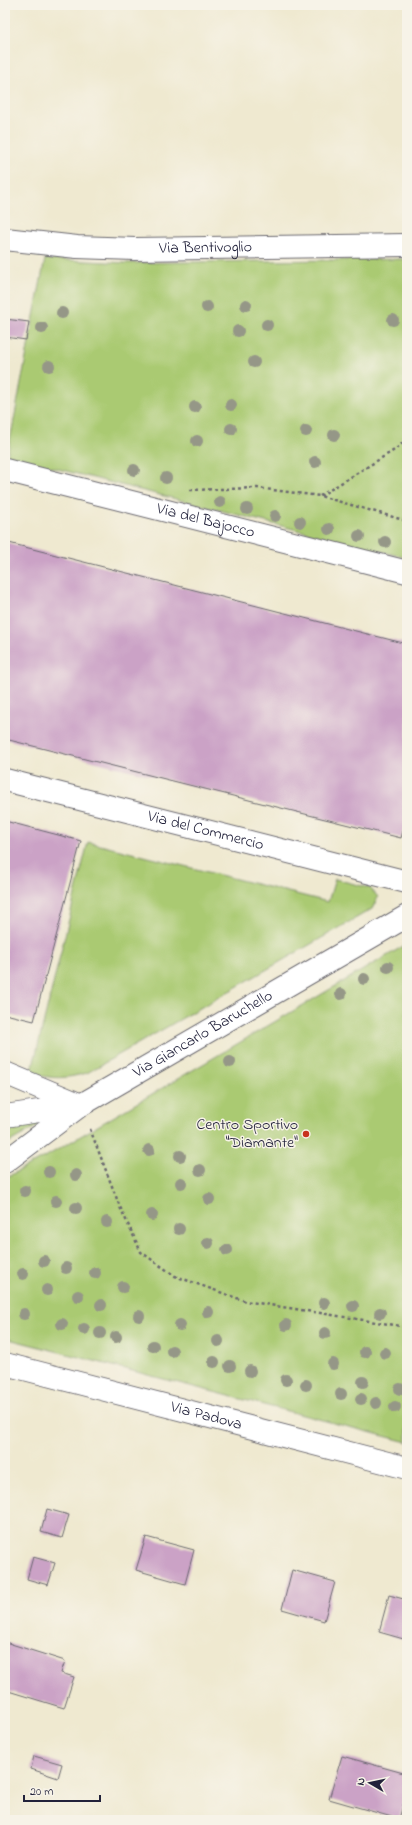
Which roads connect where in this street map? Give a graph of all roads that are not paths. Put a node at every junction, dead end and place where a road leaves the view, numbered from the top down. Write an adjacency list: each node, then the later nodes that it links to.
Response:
1 (5, 239): 2 (street, Via Bentivoglio)
2 (407, 245)
3 (5, 470): 4 (street, Via del Bajocco)
4 (407, 572)
5 (5, 780): 6 (street, Via del Commercio)
6 (407, 882)
7 (407, 916): 9 (street, Via Giancarlo Baruchello)
8 (5, 1073): 9 (street)
9 (81, 1105): 10 (street); 11 (street, Via Giancarlo Baruchello)
10 (5, 1116)
11 (5, 1162)
12 (5, 1364): 13 (street, Via Padova)
13 (407, 1468)

